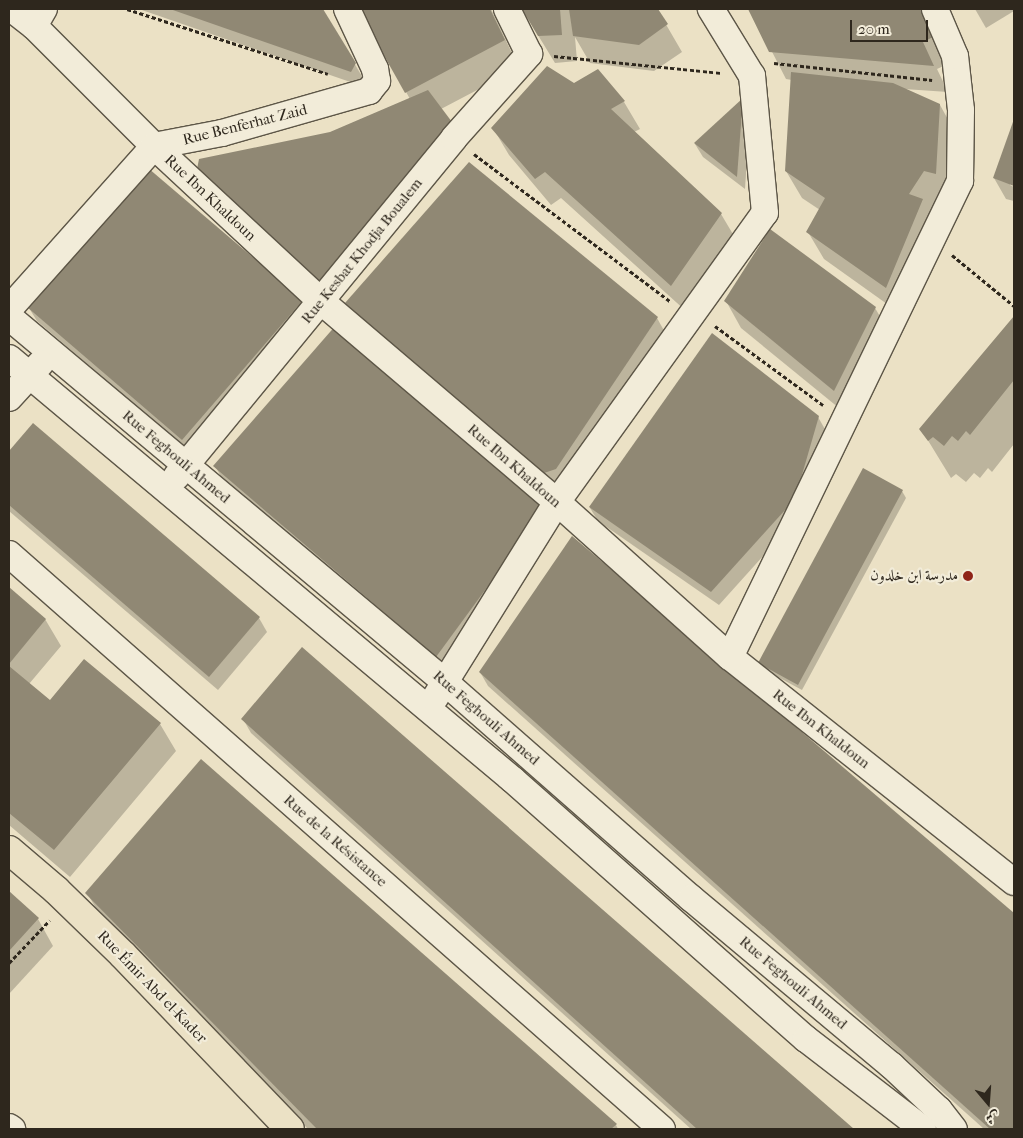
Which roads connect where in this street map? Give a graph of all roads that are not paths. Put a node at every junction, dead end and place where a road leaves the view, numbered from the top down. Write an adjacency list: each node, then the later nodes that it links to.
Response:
1 (12, 9): 6 (street, Rue Ibn Khaldoun)
2 (347, 9): 7 (street, Rue Benferhat Zaid)
3 (507, 9): 8 (street, Rue Kesbat Khodja Boualem)
4 (711, 9): 17 (street)
5 (935, 9): 19 (street)
6 (39, 17): 7 (street, Rue Ibn Khaldoun)
7 (154, 146): 8 (street, Rue Ibn Khaldoun); 9 (street)
8 (322, 302): 15 (street, Rue Kesbat Khodja Boualem); 17 (street, Rue Ibn Khaldoun)
9 (9, 309)
10 (9, 318): 11 (street, Rue Feghouli Ahmed)
11 (50, 353): 13 (street); 15 (street, Rue Feghouli Ahmed)
12 (9, 358): 13 (street, Rue Feghouli Ahmed)
13 (30, 376): 14 (street); 16 (street, Rue Feghouli Ahmed)
14 (9, 398)
15 (186, 465): 16 (street, Rue Kesbat Khodja Boualem); 20 (street, Rue Feghouli Ahmed)
16 (165, 489): 21 (street, Rue Feghouli Ahmed)
17 (557, 502): 19 (street, Rue Ibn Khaldoun); 20 (street)
18 (9, 554): 27 (street, Rue de la Résistance)
19 (730, 657): 23 (street, Rue Ibn Khaldoun)
20 (445, 682): 21 (street); 29 (street, Rue Feghouli Ahmed)
21 (428, 709): 28 (street, Rue Feghouli Ahmed)
22 (9, 850): 26 (main road, Rue Émir Abd el-Kader)
23 (1014, 882)
24 (9, 1127): 25 (street)
25 (12, 1129)
26 (290, 1129)
27 (662, 1129)
28 (923, 1129)
29 (954, 1129)

